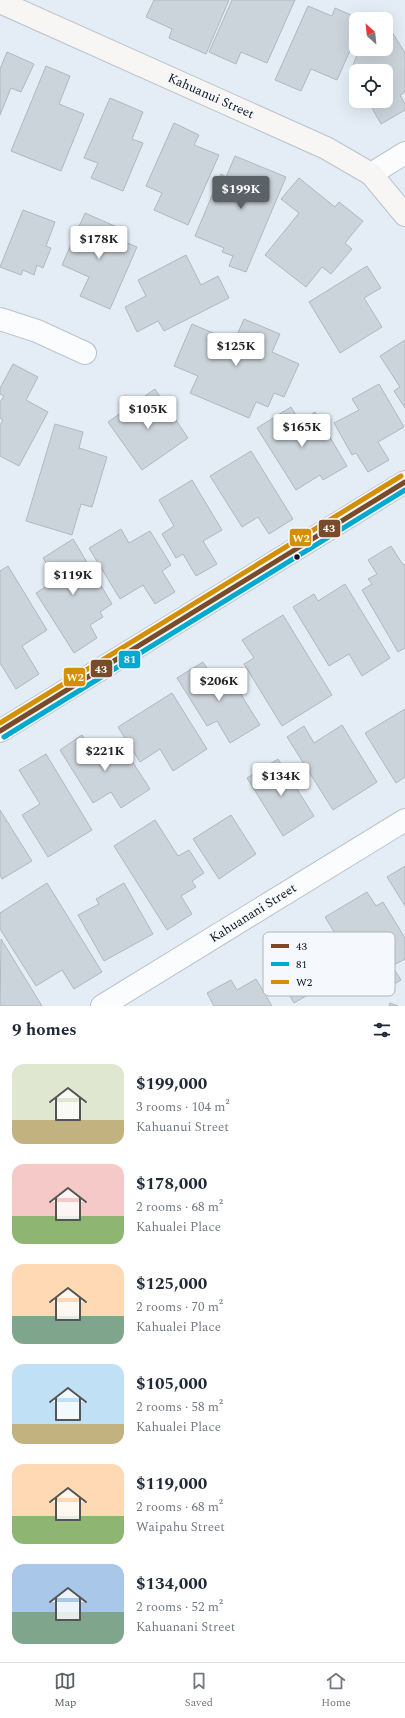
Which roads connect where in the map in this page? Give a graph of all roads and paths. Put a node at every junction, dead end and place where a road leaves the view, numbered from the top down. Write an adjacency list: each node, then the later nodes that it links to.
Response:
1 (0, 2): 3 (street, Kahuanui Street)
2 (405, 153): 3 (street)
3 (371, 174): 4 (street, Kahuanui Street)
4 (405, 215)
5 (0, 319): 6 (street)
6 (85, 354)
7 (405, 482): 8 (street)
8 (0, 731)
9 (405, 820): 10 (street, Kahuanani Street)
10 (102, 1006)

